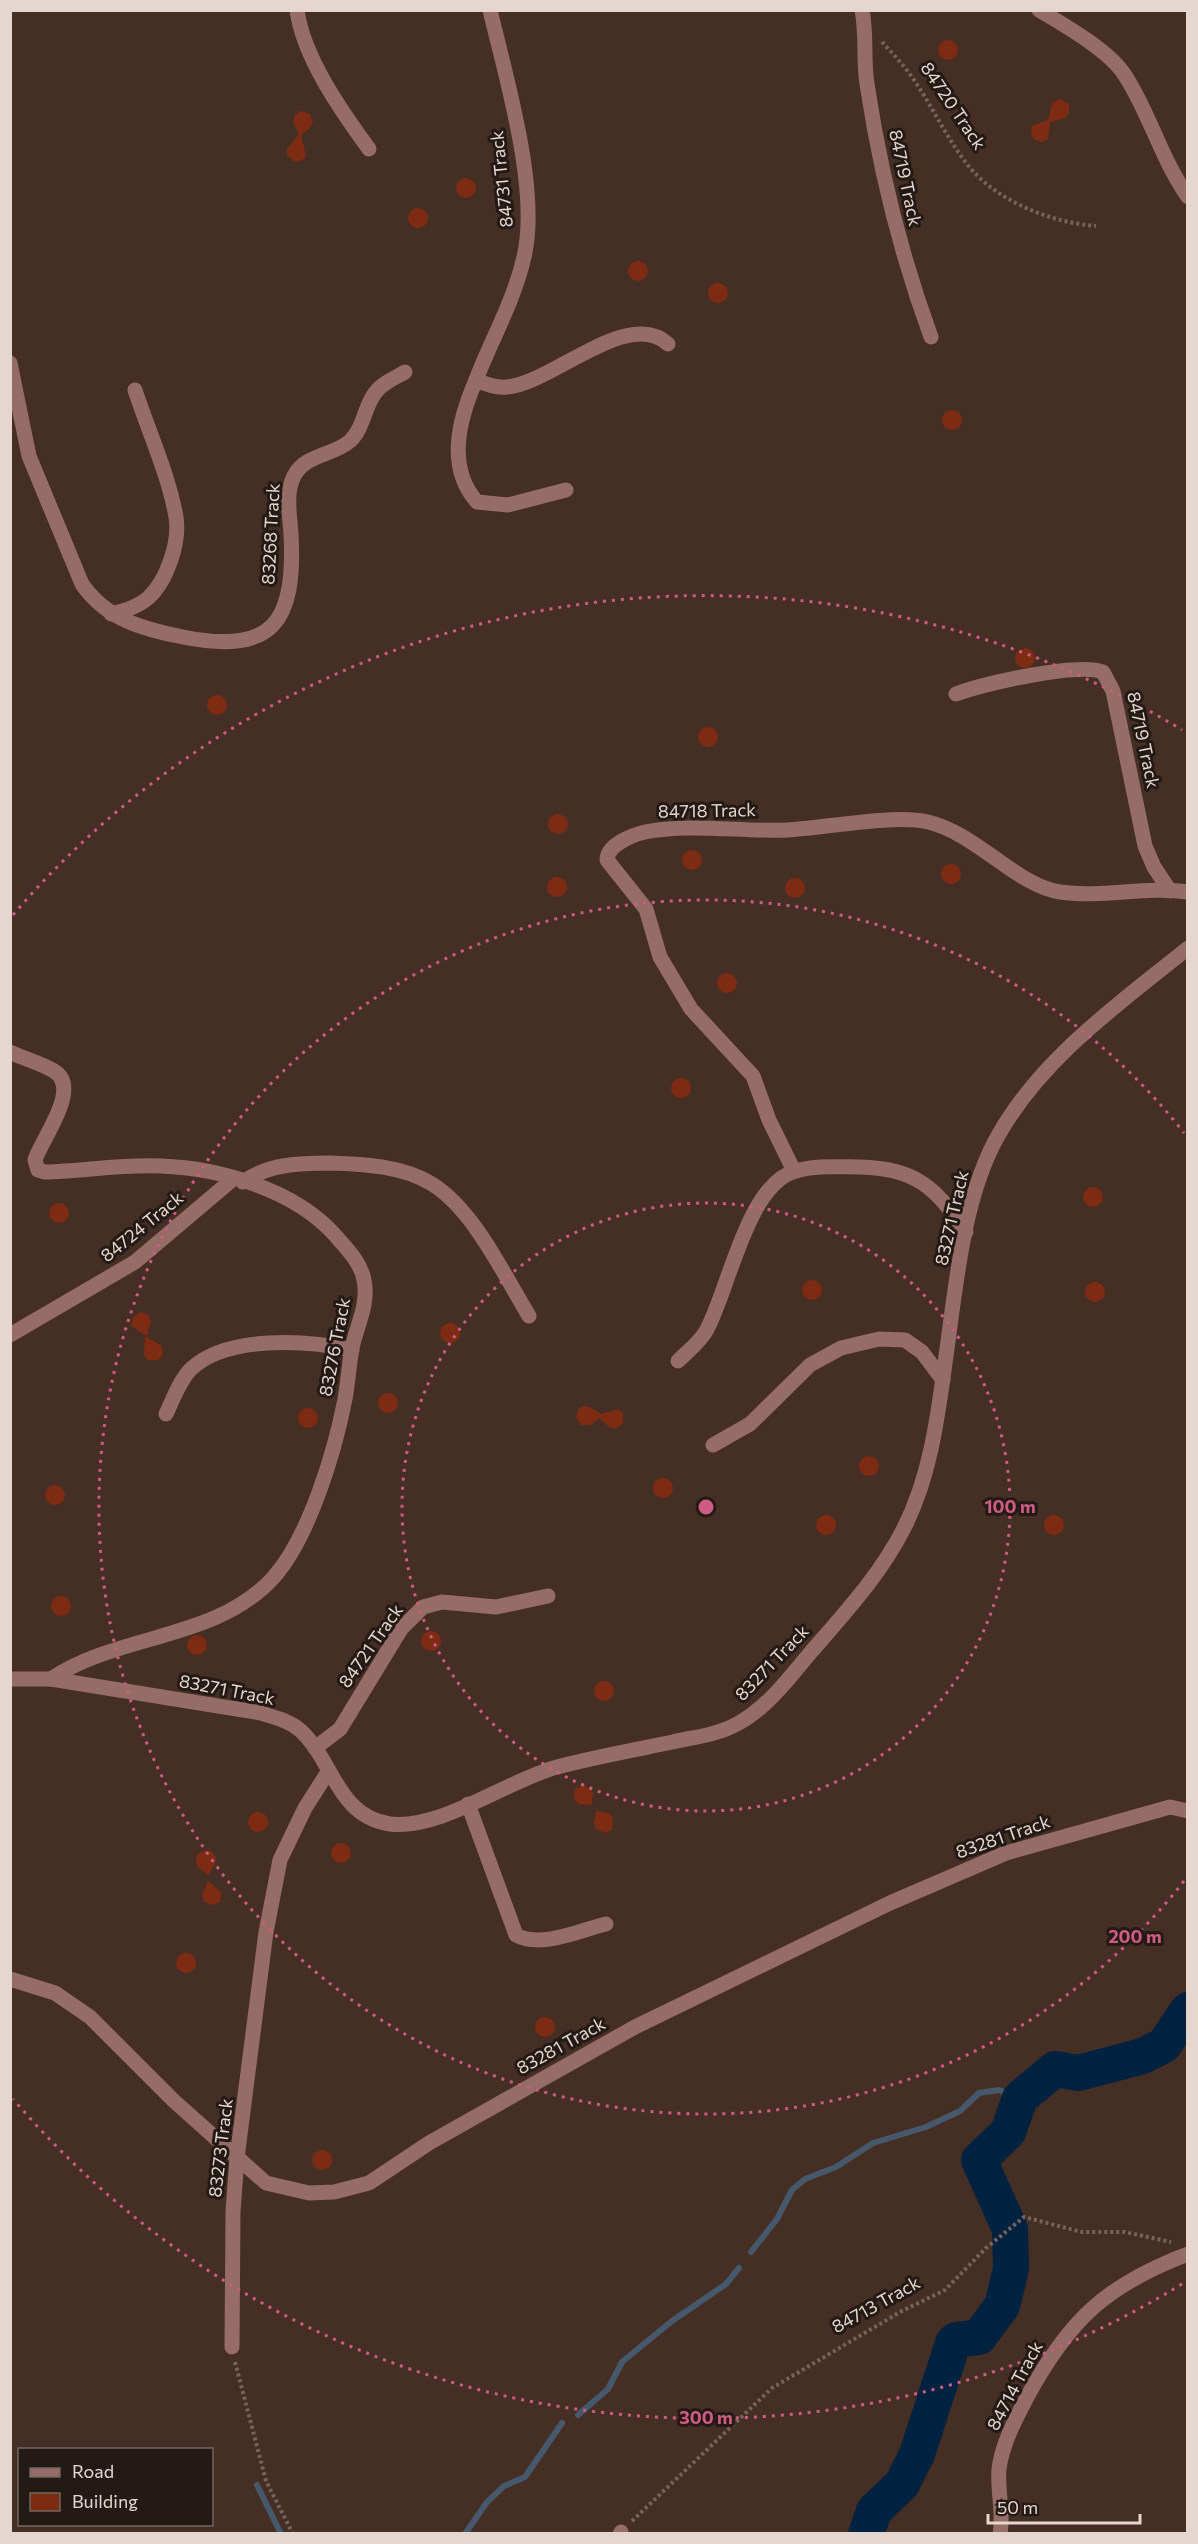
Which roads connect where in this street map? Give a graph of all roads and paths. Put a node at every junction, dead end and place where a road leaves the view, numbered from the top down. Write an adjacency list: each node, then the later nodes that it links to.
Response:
1 (297, 10): 5 (street)
2 (490, 10): 12 (street, 84731 Track)
3 (1039, 10): 6 (street)
4 (863, 16): 7 (path, 84720 Track); 8 (street, 84719 Track)
5 (369, 150)
6 (1188, 196)
7 (1096, 226)
8 (931, 337)
9 (668, 344): 12 (street)
10 (12, 372): 15 (street, 83268 Track)
11 (405, 372): 15 (street, 83268 Track)
12 (476, 380): 14 (street, 84731 Track)
13 (135, 390): 15 (street)
14 (566, 490)
15 (111, 614)
16 (956, 694): 17 (street, 84719 Track)
17 (1170, 891): 18 (street, 84718 Track); 21 (street, 84718 Track)
18 (1188, 892)
19 (1188, 948): 23 (street, 83271 Track)
20 (10, 1052): 22 (street, 83276 Track)
21 (794, 1171): 23 (street); 27 (street)
22 (238, 1180): 24 (street, 84724 Track); 25 (street, 84724 Track); 26 (street, 83276 Track)
23 (966, 1232): 28 (street, 83271 Track)
24 (529, 1316)
25 (10, 1335)
26 (352, 1350): 29 (street); 33 (street, 83276 Track)
27 (678, 1361)
28 (943, 1380): 30 (street); 36 (street, 83271 Track)
29 (166, 1414)
30 (713, 1444)
31 (548, 1596): 34 (street, 84721 Track)
32 (10, 1679): 33 (street, 83271 Track)
33 (51, 1679): 34 (street, 83271 Track)
34 (315, 1748): 35 (street, 83271 Track)
35 (328, 1772): 36 (street, 83271 Track); 40 (street, 83273 Track)
36 (468, 1804): 38 (street)
37 (1188, 1811): 40 (street, 83281 Track)
38 (606, 1924)
39 (10, 1979): 40 (street, 83281 Track)
40 (237, 2158): 42 (street, 83273 Track)
41 (1184, 2249): 43 (path, 84713 Track); 45 (street, 84714 Track)
42 (232, 2347): 44 (path)
43 (620, 2533)
44 (293, 2534)
45 (1000, 2534)

